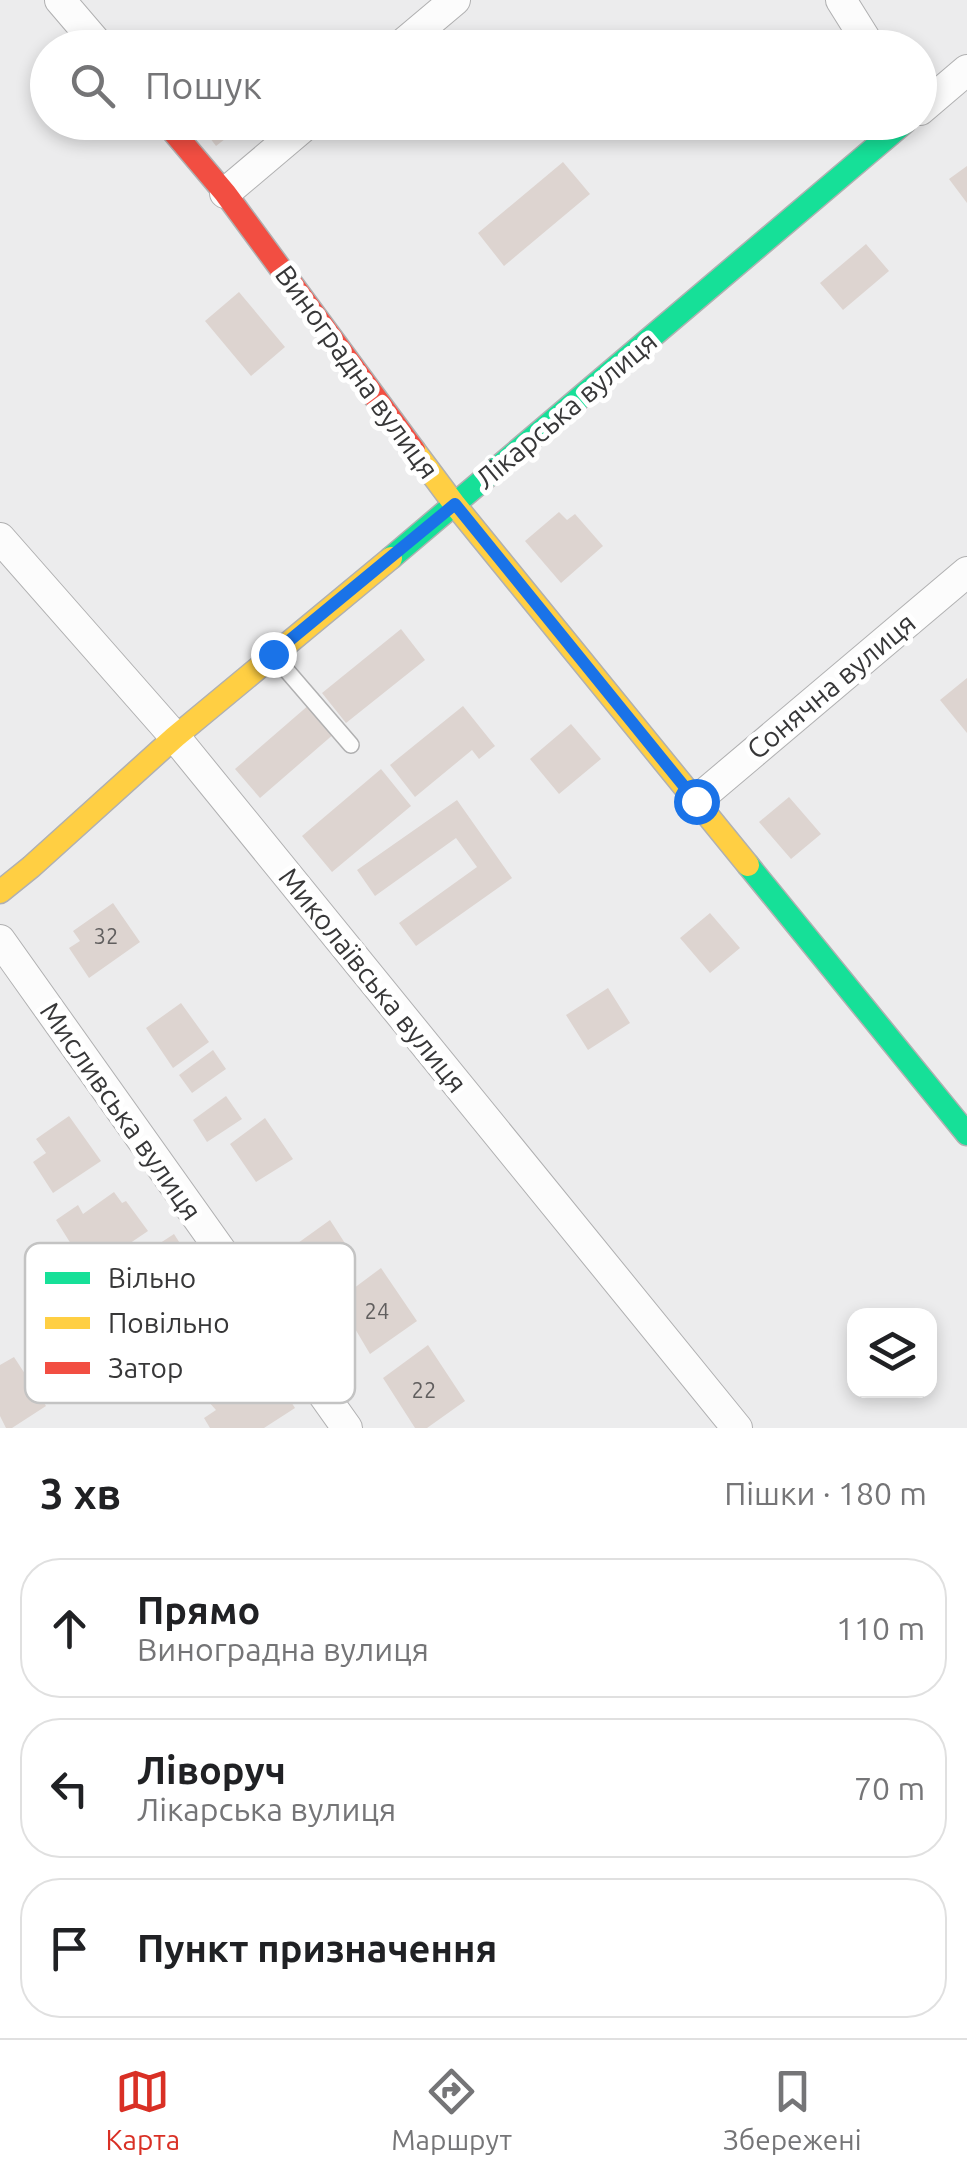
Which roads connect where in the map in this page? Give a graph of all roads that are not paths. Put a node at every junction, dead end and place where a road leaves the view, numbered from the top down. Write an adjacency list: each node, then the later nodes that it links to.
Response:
1 (60, 0): 4 (street)
2 (455, 0): 5 (street)
3 (842, 0): 6 (street)
4 (86, 30)
5 (419, 30)
6 (860, 30)
7 (967, 70): 8 (street)
8 (937, 96)
9 (179, 140): 12 (street, Виноградна вулиця)
10 (288, 140): 12 (street)
11 (884, 140): 13 (street, Лікарська вулиця)
12 (225, 194): 13 (street, Виноградна вулиця)
13 (455, 504): 16 (street, Лікарська вулиця); 19 (street, Виноградна вулиця)
14 (0, 538): 17 (street, Миколаївська вулиця)
15 (967, 572): 19 (street, Сонячна вулиця)
16 (273, 654): 17 (street, Лікарська вулиця); 18 (lane)
17 (175, 737): 20 (street, Лікарська вулиця); 26 (street, Миколаївська вулиця)
18 (350, 745)
19 (696, 801): 22 (street, Виноградна вулиця)
20 (0, 892)
21 (0, 940): 23 (street, Мисливська вулиця)
22 (967, 1134)
23 (215, 1243)
24 (328, 1403): 25 (street, Мисливська вулиця)
25 (346, 1428)
26 (738, 1428)

